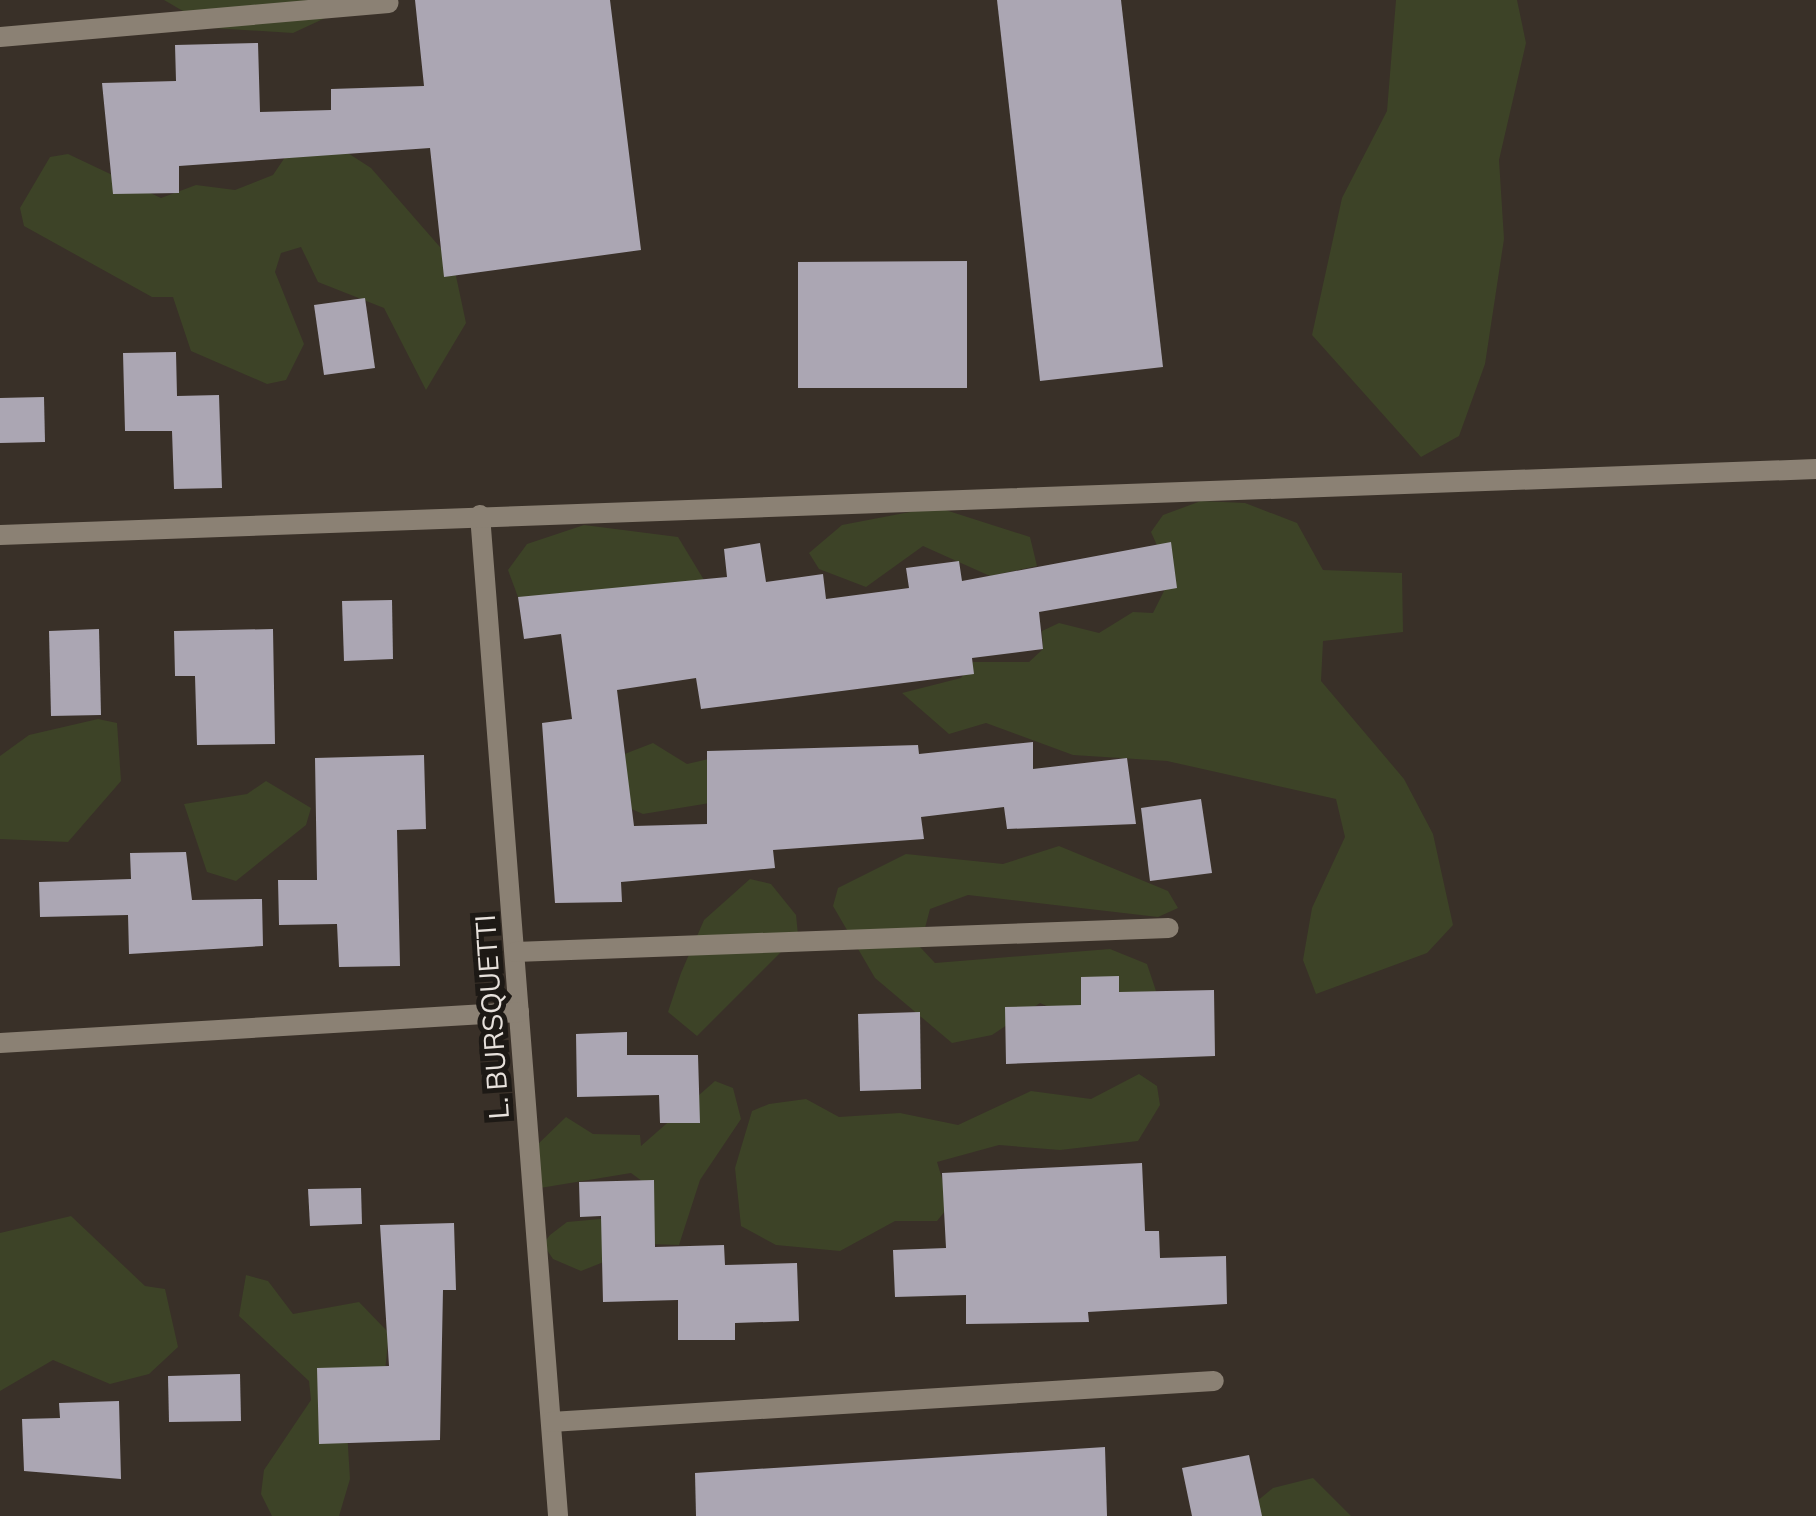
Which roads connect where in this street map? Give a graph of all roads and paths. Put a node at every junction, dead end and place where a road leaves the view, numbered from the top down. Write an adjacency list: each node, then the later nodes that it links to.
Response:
1 (389, 3): 2 (street)
2 (0, 37)
3 (1816, 469): 4 (street)
4 (480, 515): 5 (street); 7 (street, L. BURSQUETTI)
5 (0, 536)
6 (1169, 928): 7 (street)
7 (514, 952): 8 (street, L. BURSQUETTI)
8 (519, 1012): 9 (street); 11 (street, L. BURSQUETTI)
9 (0, 1042)
10 (1214, 1381): 11 (street)
11 (551, 1422): 12 (street, L. BURSQUETTI)
12 (558, 1516)

